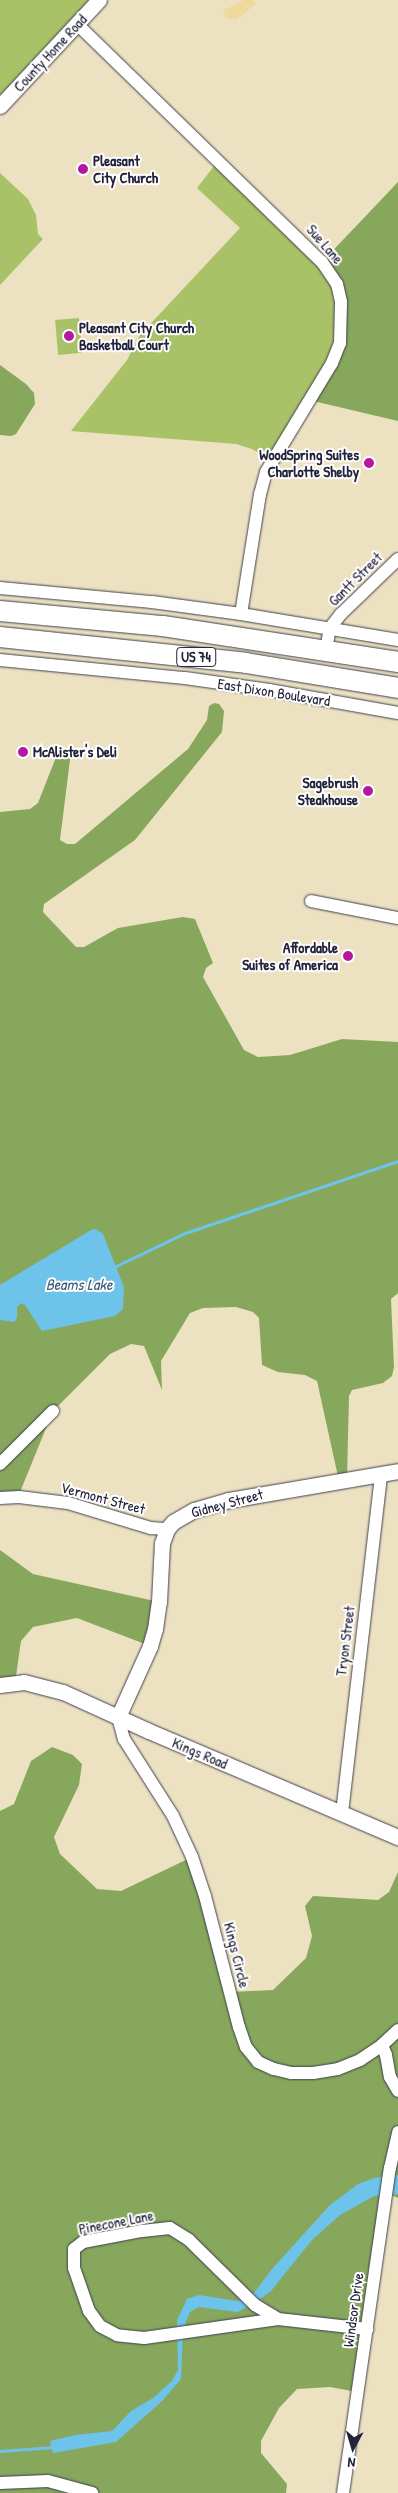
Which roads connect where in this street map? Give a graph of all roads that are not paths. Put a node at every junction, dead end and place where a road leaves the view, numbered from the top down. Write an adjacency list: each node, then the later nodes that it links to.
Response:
1 (99, 0): 2 (street, County Home Road)
2 (77, 24): 3 (street, County Home Road); 7 (street, Sue Lane)
3 (0, 106)
4 (398, 559): 10 (street, Gantt Street)
5 (0, 588): 7 (street)
6 (0, 611): 9 (highway, US 74)
7 (240, 614): 10 (street)
8 (0, 626): 9 (highway)
9 (163, 626): 13 (highway, US 74)
10 (330, 628): 12 (street); 13 (street, Gantt Street)
11 (0, 638): 16 (highway, East Dixon Boulevard / US 74)
12 (398, 640)
13 (326, 650): 15 (highway, US 74)
14 (0, 660): 17 (street, East Dixon Boulevard)
15 (398, 662)
16 (398, 688)
17 (398, 713)
18 (311, 901): 19 (street)
19 (398, 918)
20 (53, 1411): 21 (street)
21 (0, 1464)
22 (398, 1471): 23 (street, Gidney Street)
23 (381, 1474): 25 (street, Gidney Street); 28 (street, Tryon Street)
24 (0, 1498): 25 (street, Vermont Street)
25 (167, 1529): 27 (street)
26 (0, 1685): 27 (street, Kings Road)
27 (118, 1717): 28 (street, Kings Road); 31 (street, Kings Circle)
28 (342, 1813): 29 (street, Kings Road)
29 (398, 1837)
30 (398, 2030): 31 (street, Kings Circle)
31 (382, 2045): 32 (street)
32 (398, 2091)
33 (398, 2132): 35 (street, Windsor Drive)
34 (278, 2320): 34 (street, Pinecone Lane); 35 (street, Pinecone Lane)
35 (367, 2329): 38 (street, Windsor Drive)
36 (0, 2483): 37 (street)
37 (92, 2493)
38 (342, 2493)

